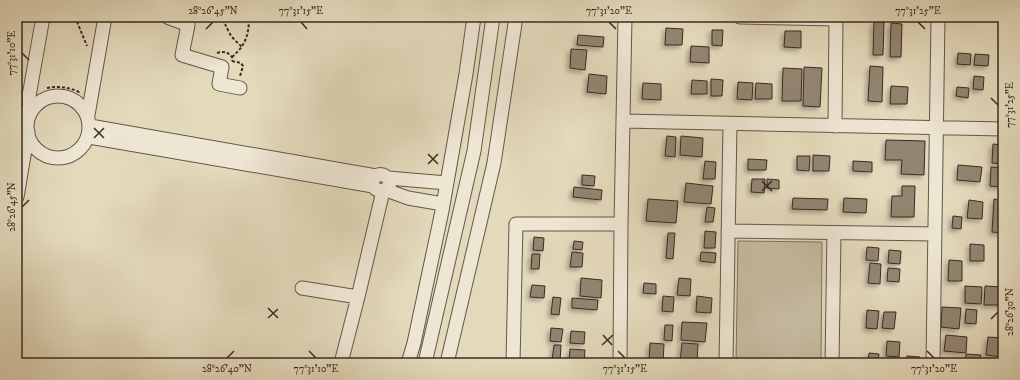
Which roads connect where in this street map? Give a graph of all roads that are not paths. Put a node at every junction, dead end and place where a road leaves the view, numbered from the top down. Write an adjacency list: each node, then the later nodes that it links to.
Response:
1 (43, 17): 12 (street)
2 (105, 17): 15 (street)
3 (167, 17): 11 (street)
4 (474, 17): 20 (street)
5 (493, 17): 32 (street)
6 (516, 17): 33 (street)
7 (625, 17): 13 (street)
8 (740, 17): 10 (street)
9 (938, 17): 17 (street)
10 (836, 18): 16 (street)
11 (239, 83)
12 (23, 113): 15 (street); 19 (street)
13 (623, 121): 14 (street); 24 (street)
14 (730, 124): 16 (street); 25 (street)
15 (89, 126): 19 (street); 21 (street)
16 (835, 126): 17 (street)
17 (936, 128): 18 (street); 27 (street)
18 (1003, 129)
19 (22, 131): 22 (street)
20 (447, 183): 21 (street); 23 (street)
21 (381, 184): 23 (street); 29 (street)
22 (17, 197)
23 (443, 204): 31 (street)
24 (621, 224): 34 (street); 35 (street)
25 (728, 231): 26 (street); 36 (street)
26 (834, 233): 27 (street); 37 (street)
27 (935, 234): 38 (street)
28 (302, 288): 29 (street)
29 (358, 297): 30 (street)
30 (341, 363)
31 (408, 363)
32 (425, 363)
33 (447, 363)
34 (513, 363)
35 (620, 363)
36 (726, 363)
37 (832, 363)
38 (933, 363)

